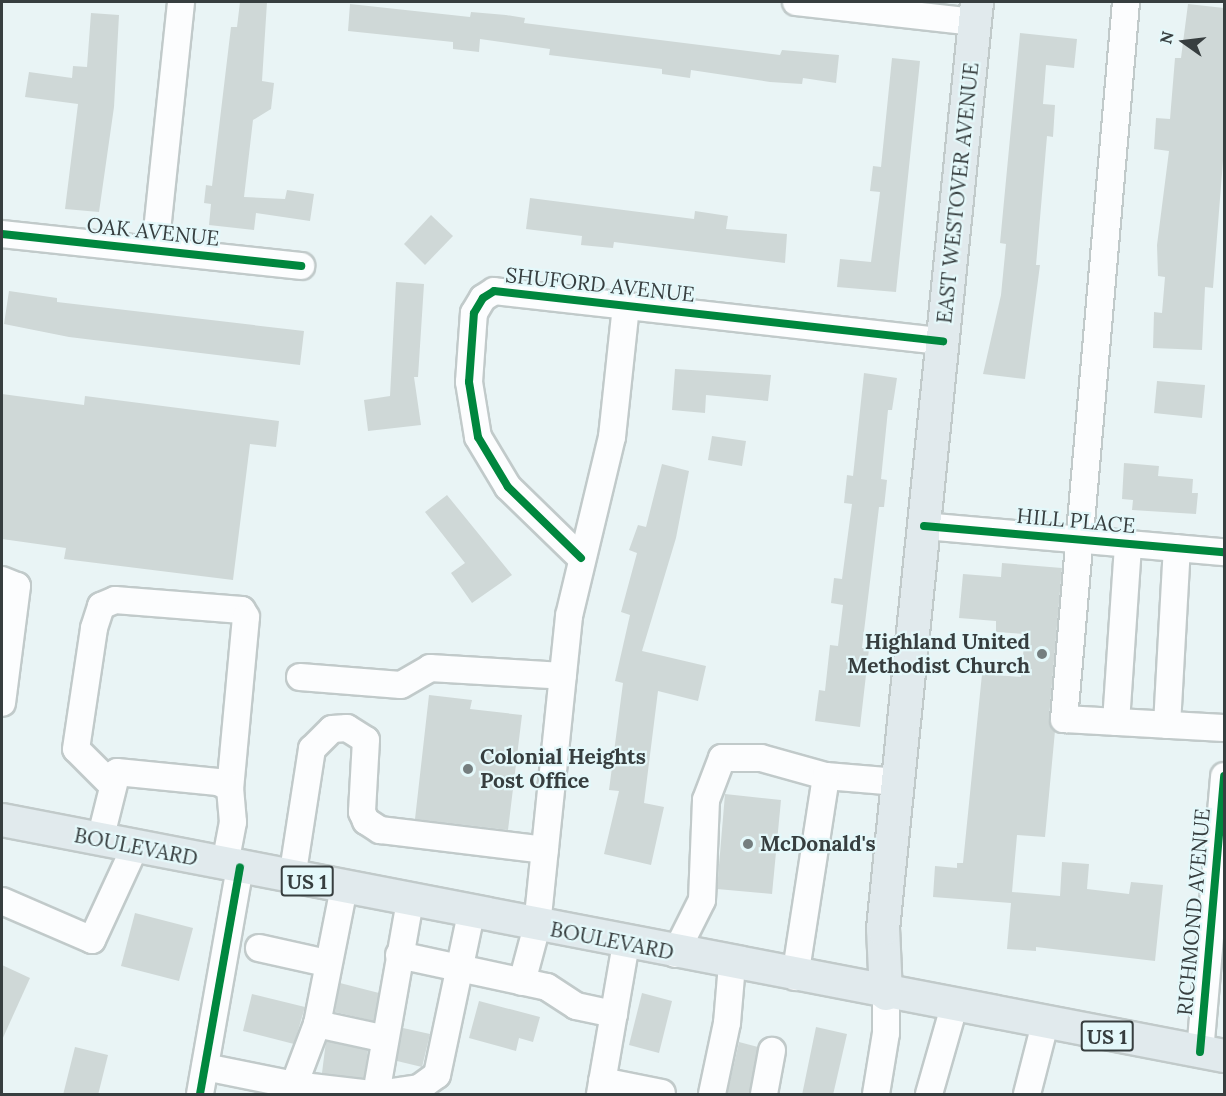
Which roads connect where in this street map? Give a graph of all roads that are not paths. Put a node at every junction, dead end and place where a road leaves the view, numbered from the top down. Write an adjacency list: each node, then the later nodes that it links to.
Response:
1 (181, 2): 6 (street)
2 (796, 2): 4 (street)
3 (1126, 2): 11 (street)
4 (976, 12): 9 (main road, EAST WESTOVER AVENUE)
5 (2, 234): 6 (street, OAK AVENUE)
6 (154, 250): 7 (street, OAK AVENUE)
7 (301, 266)
8 (626, 305): 9 (street, SHUFORD AVENUE); 15 (street, SHUFORD AVENUE); 15 (street, SHUFORD AVENUE)
9 (943, 340): 10 (main road, EAST WESTOVER AVENUE)
10 (924, 526): 11 (street, HILL PLACE); 25 (main road, EAST WESTOVER AVENUE)
11 (1080, 540): 12 (street, HILL PLACE); 20 (street)
12 (1128, 544): 13 (street, HILL PLACE); 20 (street)
13 (1177, 548): 14 (street, HILL PLACE); 21 (street)
14 (1224, 552)
15 (581, 558): 17 (street, SHUFORD AVENUE)
16 (2, 580): 19 (street)
17 (563, 676): 18 (street); 31 (street, SHUFORD AVENUE)
18 (300, 677)
19 (2, 703)
20 (1116, 722): 21 (street)
21 (1167, 725): 22 (street)
22 (1224, 728)
23 (826, 776): 25 (street); 42 (street); 48 (street)
24 (1224, 776): 33 (street, RICHMOND AVENUE)
25 (898, 782): 50 (main road, EAST WESTOVER AVENUE)
26 (111, 784): 27 (street); 27 (street); 29 (street)
27 (230, 788): 32 (street)
28 (2, 820): 29 (main road, BOULEVARD / US 1)
29 (100, 840): 30 (main road, BOULEVARD / US 1)
30 (135, 847): 32 (main road, BOULEVARD / US 1); 36 (street)
31 (545, 850): 34 (street); 39 (street, SHUFORD AVENUE)
32 (232, 866): 34 (main road, BOULEVARD / US 1); 58 (street)
33 (1220, 872): 46 (street, RICHMOND AVENUE)
34 (292, 878): 35 (main road, BOULEVARD / US 1)
35 (344, 888): 37 (main road, BOULEVARD / US 1); 44 (street)
36 (2, 901)
37 (410, 901): 38 (main road, BOULEVARD / US 1); 43 (street)
38 (471, 913): 39 (main road, BOULEVARD / US 1); 47 (street)
39 (537, 926): 40 (main road, BOULEVARD / US 1); 49 (street, SHUFORD AVENUE)
40 (626, 944): 42 (main road, BOULEVARD / US 1); 52 (street)
41 (259, 948): 44 (street)
42 (675, 954): 45 (main road, BOULEVARD / US 1)
43 (399, 955): 47 (street); 55 (street)
44 (326, 963): 53 (street)
45 (732, 964): 48 (main road, BOULEVARD / US 1); 64 (street)
46 (1216, 967): 57 (street, RICHMOND AVENUE)
47 (459, 968): 49 (street); 63 (street)
48 (795, 977): 50 (main road, BOULEVARD / US 1)
49 (522, 982): 52 (street)
50 (886, 994): 51 (main road, BOULEVARD / US 1); 66 (street)
51 (954, 1007): 54 (main road, BOULEVARD / US 1); 67 (street)
52 (614, 1014): 59 (street)
53 (316, 1024): 55 (street); 60 (street)
54 (1045, 1024): 57 (main road, BOULEVARD / US 1); 68 (street)
55 (382, 1038): 63 (street)
56 (772, 1051): 65 (street)
57 (1212, 1054)
58 (205, 1067): 60 (street); 62 (street)
59 (601, 1088): 61 (street)
60 (292, 1090): 63 (street)
61 (662, 1093)
62 (201, 1095)
63 (376, 1095)
64 (712, 1095)
65 (764, 1095)
66 (876, 1095)
67 (929, 1095)
68 (1027, 1095)

